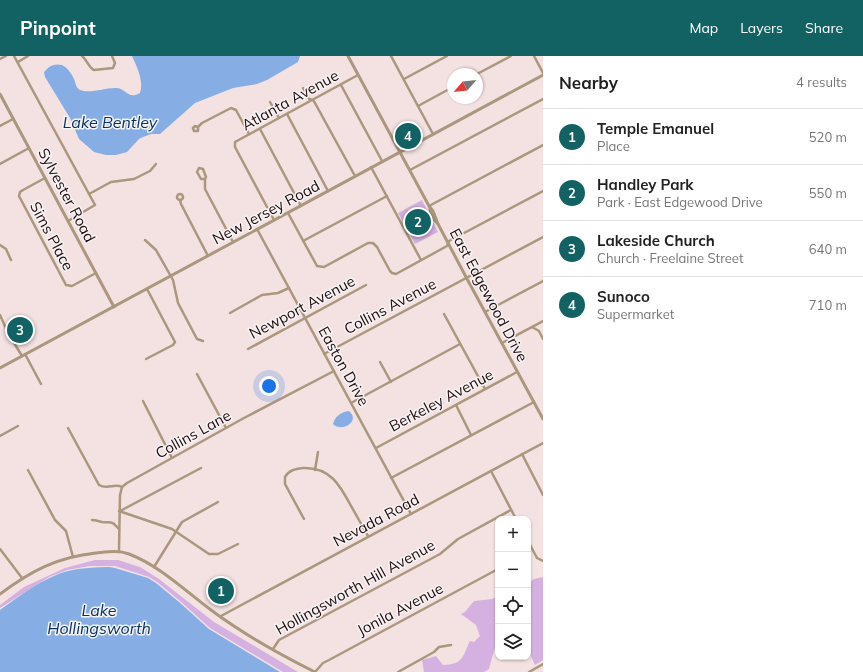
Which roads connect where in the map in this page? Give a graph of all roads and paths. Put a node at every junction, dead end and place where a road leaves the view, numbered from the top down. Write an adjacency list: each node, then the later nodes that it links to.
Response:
1 (6, 56): 11 (street)
2 (14, 56): 12 (street)
3 (28, 56): 12 (street)
4 (82, 56): 5 (street)
5 (112, 56)
6 (348, 56): 15 (street, East Edgewood Drive)
7 (392, 56): 16 (street)
8 (447, 56): 16 (street)
9 (511, 56): 13 (street)
10 (534, 56): 14 (street)
11 (0, 59)
12 (18, 62): 46 (street)
13 (483, 71)
14 (543, 74): 32 (street, New Jersey Road)
15 (358, 75): 17 (street, Atlanta Avenue); 35 (street, East Edgewood Drive)
16 (404, 79): 24 (street)
17 (341, 84): 22 (street, Atlanta Avenue); 36 (street)
18 (303, 88): 22 (street)
19 (447, 90): 24 (street)
20 (0, 94): 26 (street, Sylvester Road)
21 (543, 99): 40 (street)
22 (313, 100): 25 (street, Atlanta Avenue); 41 (street)
23 (270, 102): 27 (street)
24 (418, 106): 32 (street)
25 (287, 114): 27 (street, Atlanta Avenue); 44 (street)
26 (13, 118): 28 (street); 34 (street, Sylvester Road)
27 (279, 118): 30 (street, Atlanta Avenue)
28 (0, 126)
29 (198, 127): 31 (street)
30 (260, 129): 31 (street, Atlanta Avenue); 49 (street)
31 (249, 134): 52 (street, Atlanta Avenue)
32 (433, 134): 35 (street, New Jersey Road)
33 (543, 145): 50 (street)
34 (29, 148): 37 (street); 42 (street, Sylvester Road)
35 (400, 152): 36 (street, New Jersey Road); 40 (street, East Edgewood Drive)
36 (382, 161): 39 (street, New Jersey Road)
37 (0, 164)
38 (156, 164): 46 (street)
39 (371, 167): 41 (street, New Jersey Road); 47 (street)
40 (410, 170): 50 (street, East Edgewood Drive)
41 (355, 176): 44 (street, New Jersey Road)
42 (45, 178): 53 (street, Sylvester Road); 64 (street, Sims Place)
43 (205, 180): 43 (street); 58 (street)
44 (328, 191): 49 (street, New Jersey Road)
45 (543, 191): 59 (street)
46 (89, 194): 53 (street)
47 (386, 196): 57 (street); 63 (street)
48 (180, 200): 61 (street)
49 (301, 206): 51 (street, New Jersey Road)
50 (429, 208): 59 (street, East Edgewood Drive)
51 (288, 213): 52 (street, New Jersey Road); 57 (street)
52 (274, 220): 54 (street, New Jersey Road)
53 (68, 221): 64 (street, Sylvester Road)
54 (257, 229): 58 (street, New Jersey Road); 69 (street, Easton Drive)
55 (543, 236): 66 (street, Collins Avenue)
56 (145, 240): 65 (street)
57 (303, 241): 63 (street)
58 (234, 242): 61 (street, New Jersey Road)
59 (448, 243): 63 (street); 66 (street, East Edgewood Drive)
60 (0, 245): 62 (street)
61 (208, 256): 65 (street, New Jersey Road)
62 (12, 260)
63 (421, 260)
64 (96, 273): 71 (street, Sylvester Road)
65 (171, 276): 70 (street, New Jersey Road); 80 (street)
66 (466, 277): 72 (street, East Edgewood Drive); 84 (street, Collins Avenue)
67 (543, 281): 72 (street)
68 (366, 285): 76 (street, Newport Avenue)
69 (289, 288): 73 (street); 76 (street, Easton Drive)
70 (147, 289): 71 (street, New Jersey Road); 86 (street)
71 (114, 307): 85 (street, New Jersey Road)
72 (485, 312): 81 (street, East Edgewood Drive)
73 (230, 313)
74 (444, 314): 82 (street)
75 (0, 315): 85 (street)
76 (305, 318): 83 (street, Newport Avenue); 84 (street, Easton Drive)
77 (543, 321): 78 (street)
78 (532, 327): 79 (street); 81 (street)
79 (543, 339)
80 (203, 342)
81 (502, 343): 90 (street, East Edgewood Drive)
82 (460, 344): 92 (street); 94 (street)
83 (248, 349)
84 (324, 354): 89 (street, Easton Drive)
85 (24, 355): 88 (street, New Jersey Road); 93 (street)
86 (146, 360)
87 (380, 362): 92 (street)
88 (0, 368)
89 (334, 371): 97 (street, Easton Drive); 102 (street, Collins Lane)
90 (517, 372): 94 (street, Berkeley Avenue); 96 (street, East Edgewood Drive)
91 (197, 374): 102 (street)
92 (391, 382): 97 (street)
93 (41, 384)
94 (485, 389): 98 (street, Berkeley Avenue)
95 (142, 401): 109 (street)
96 (534, 402): 99 (street, East Edgewood Drive); 103 (street)
97 (351, 403): 106 (street, Easton Drive)
98 (456, 405): 103 (street); 106 (street, Berkeley Avenue)
99 (543, 419)
100 (18, 426): 104 (street)
101 (68, 428): 115 (street)
102 (226, 428): 109 (street, Collins Lane)
103 (472, 435): 114 (street)
104 (0, 436)
105 (543, 443): 108 (street, Nevada Road)
106 (376, 448): 114 (street, Easton Drive)
107 (318, 452): 112 (street)
108 (522, 454): 113 (street, Nevada Road); 116 (street)
109 (172, 458): 115 (street, Collins Lane)
110 (201, 468): 119 (street)
111 (28, 470): 133 (street)
112 (315, 470): 122 (street); 126 (street)
113 (491, 471): 118 (street); 120 (street, Nevada Road)
114 (391, 478): 120 (street, Easton Drive)
115 (122, 487): 119 (street)
116 (543, 495)
117 (218, 502): 125 (street)
118 (511, 510): 121 (street); 141 (street, Hollingsworth Hill Avenue)
119 (120, 511): 124 (street); 125 (street)
120 (411, 514): 126 (street, Nevada Road)
121 (514, 516)
122 (304, 519)
123 (92, 520): 124 (street)
124 (119, 529): 131 (street)
125 (175, 531): 127 (street); 135 (street)
126 (368, 536): 139 (street, Nevada Road)
127 (238, 544)
128 (531, 546): 130 (street)
129 (0, 549): 137 (street)
130 (533, 550): 132 (street); 134 (street)
131 (119, 552): 133 (street); 135 (street)
132 (530, 552)
133 (73, 557): 137 (street)
134 (542, 561)
135 (154, 567): 139 (street)
136 (495, 571): 143 (street, Jonila Avenue)
137 (22, 578): 138 (street)
138 (0, 594)
139 (221, 616): 141 (street)
140 (451, 645): 144 (street)
141 (273, 649): 143 (street)
142 (543, 664): 145 (street)
143 (315, 672)
144 (398, 672)
145 (529, 672)

